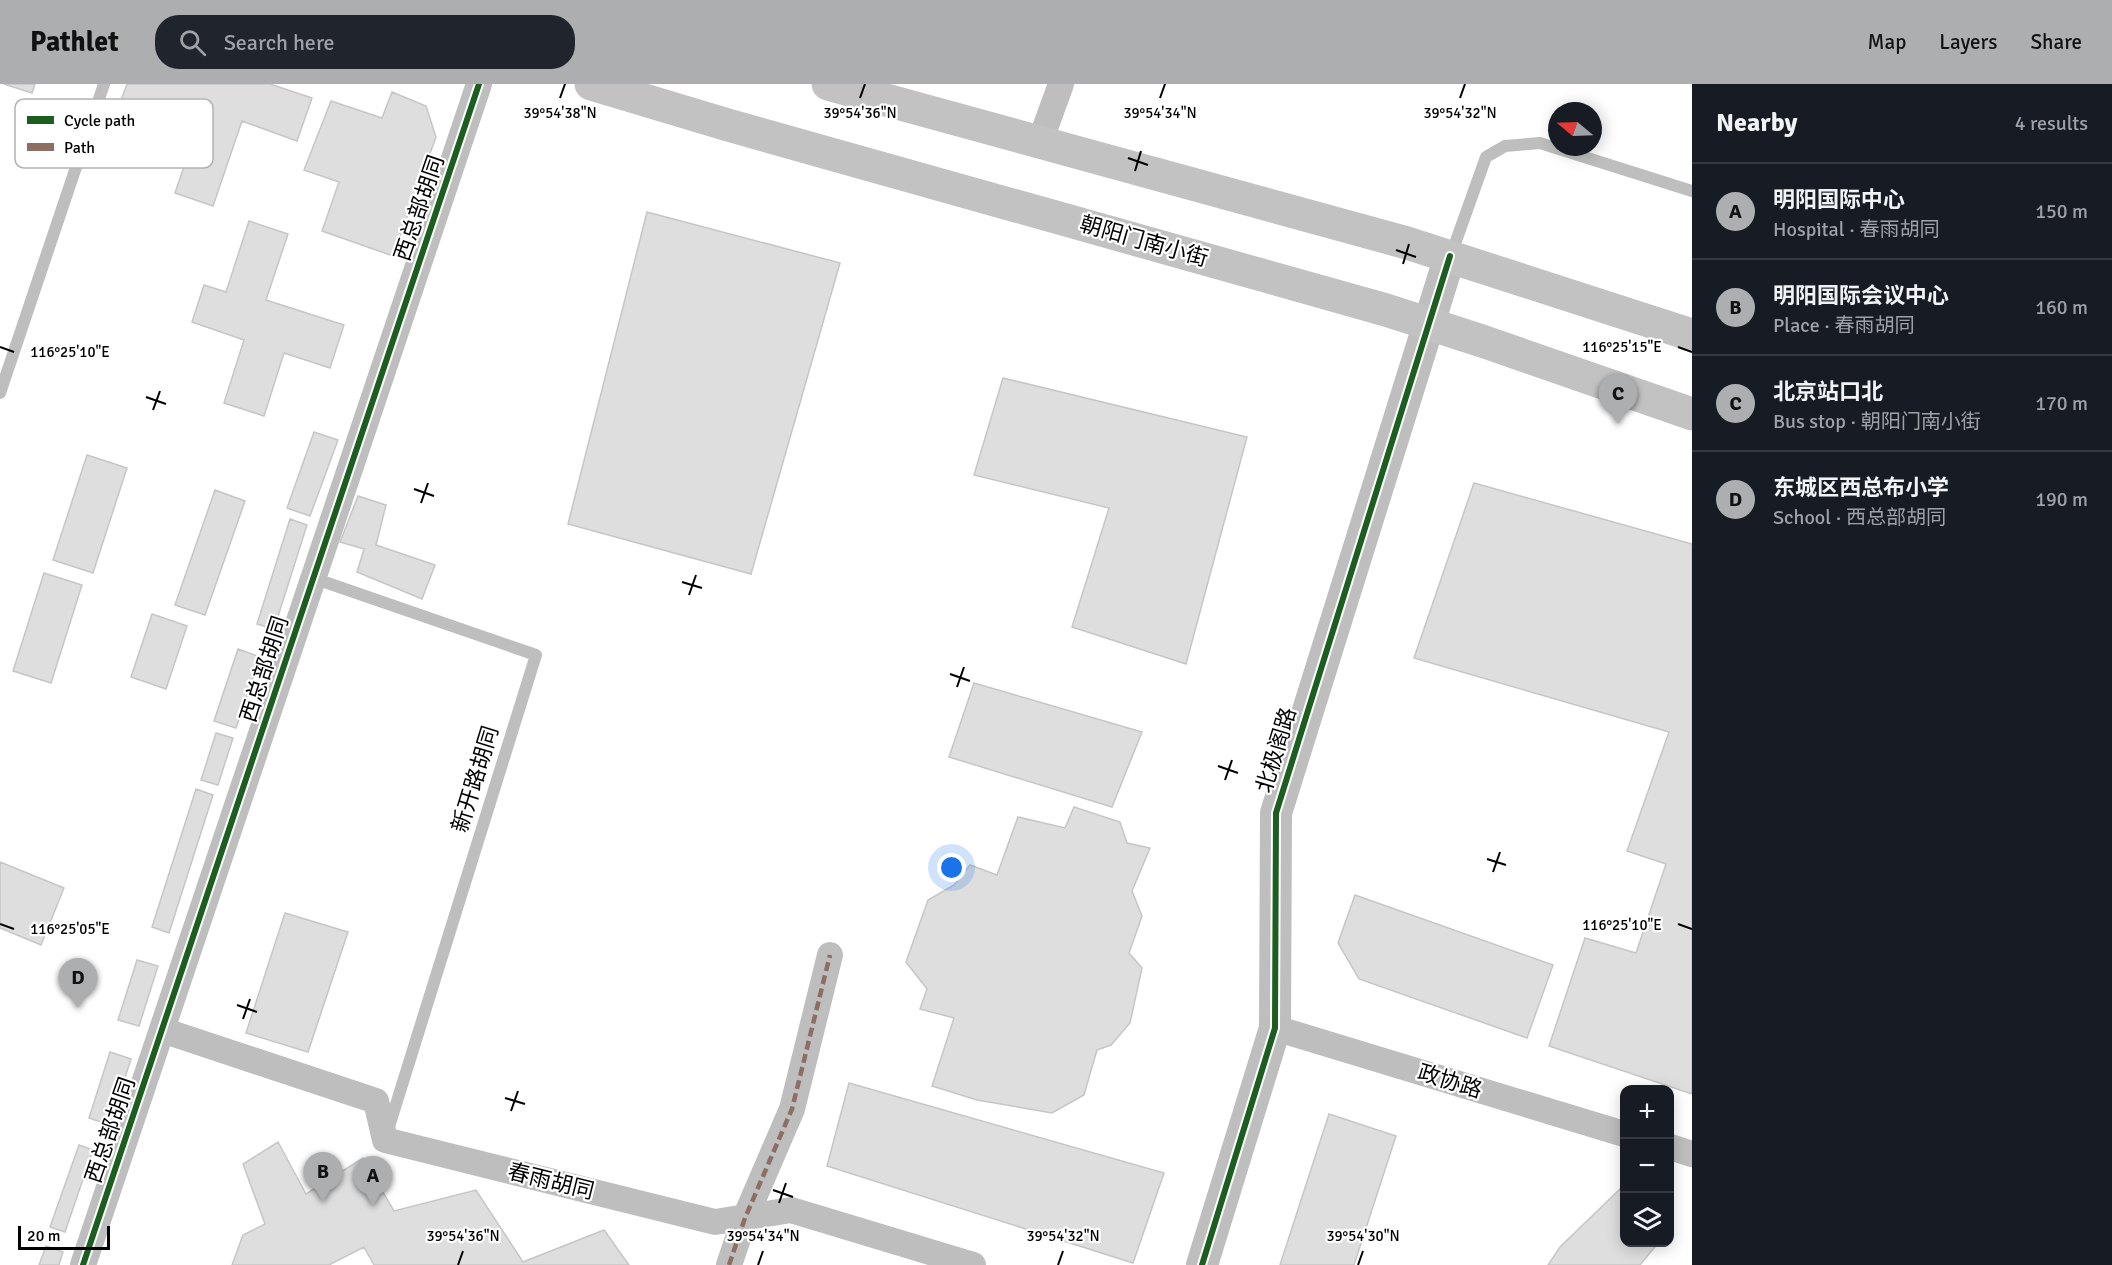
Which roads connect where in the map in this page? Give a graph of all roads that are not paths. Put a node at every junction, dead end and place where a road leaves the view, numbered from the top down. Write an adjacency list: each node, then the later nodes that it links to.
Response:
1 (104, 84): 6 (lane)
2 (479, 84): 15 (street, 西总部胡同)
3 (591, 84): 11 (main road, 朝阳门南小街)
4 (828, 84): 7 (main road)
5 (1061, 84): 7 (street)
6 (99, 99)
7 (1040, 142): 10 (main road)
8 (76, 168): 13 (lane)
9 (1692, 191): 10 (lane)
10 (1450, 256): 11 (street, 北极阁路); 12 (main road)
11 (1430, 323): 14 (main road, 朝阳门南小街); 17 (street, 北极阁路)
12 (1692, 336)
13 (0, 393)
14 (1692, 414)
15 (313, 578): 18 (street, 西总部胡同); 20 (lane, 新开路胡同)
16 (830, 955): 23 (street)
17 (1275, 1028): 19 (street, 政协路); 27 (street, 北极阁路)
18 (162, 1030): 20 (street); 24 (street, 西总部胡同)
19 (1620, 1133)
20 (385, 1140): 23 (street, 春雨胡同)
21 (1674, 1148): 22 (street)
22 (1692, 1154)
23 (745, 1218): 25 (street); 26 (street, 春雨胡同)
24 (84, 1265)
25 (729, 1265)
26 (973, 1265)
27 (1202, 1265)

